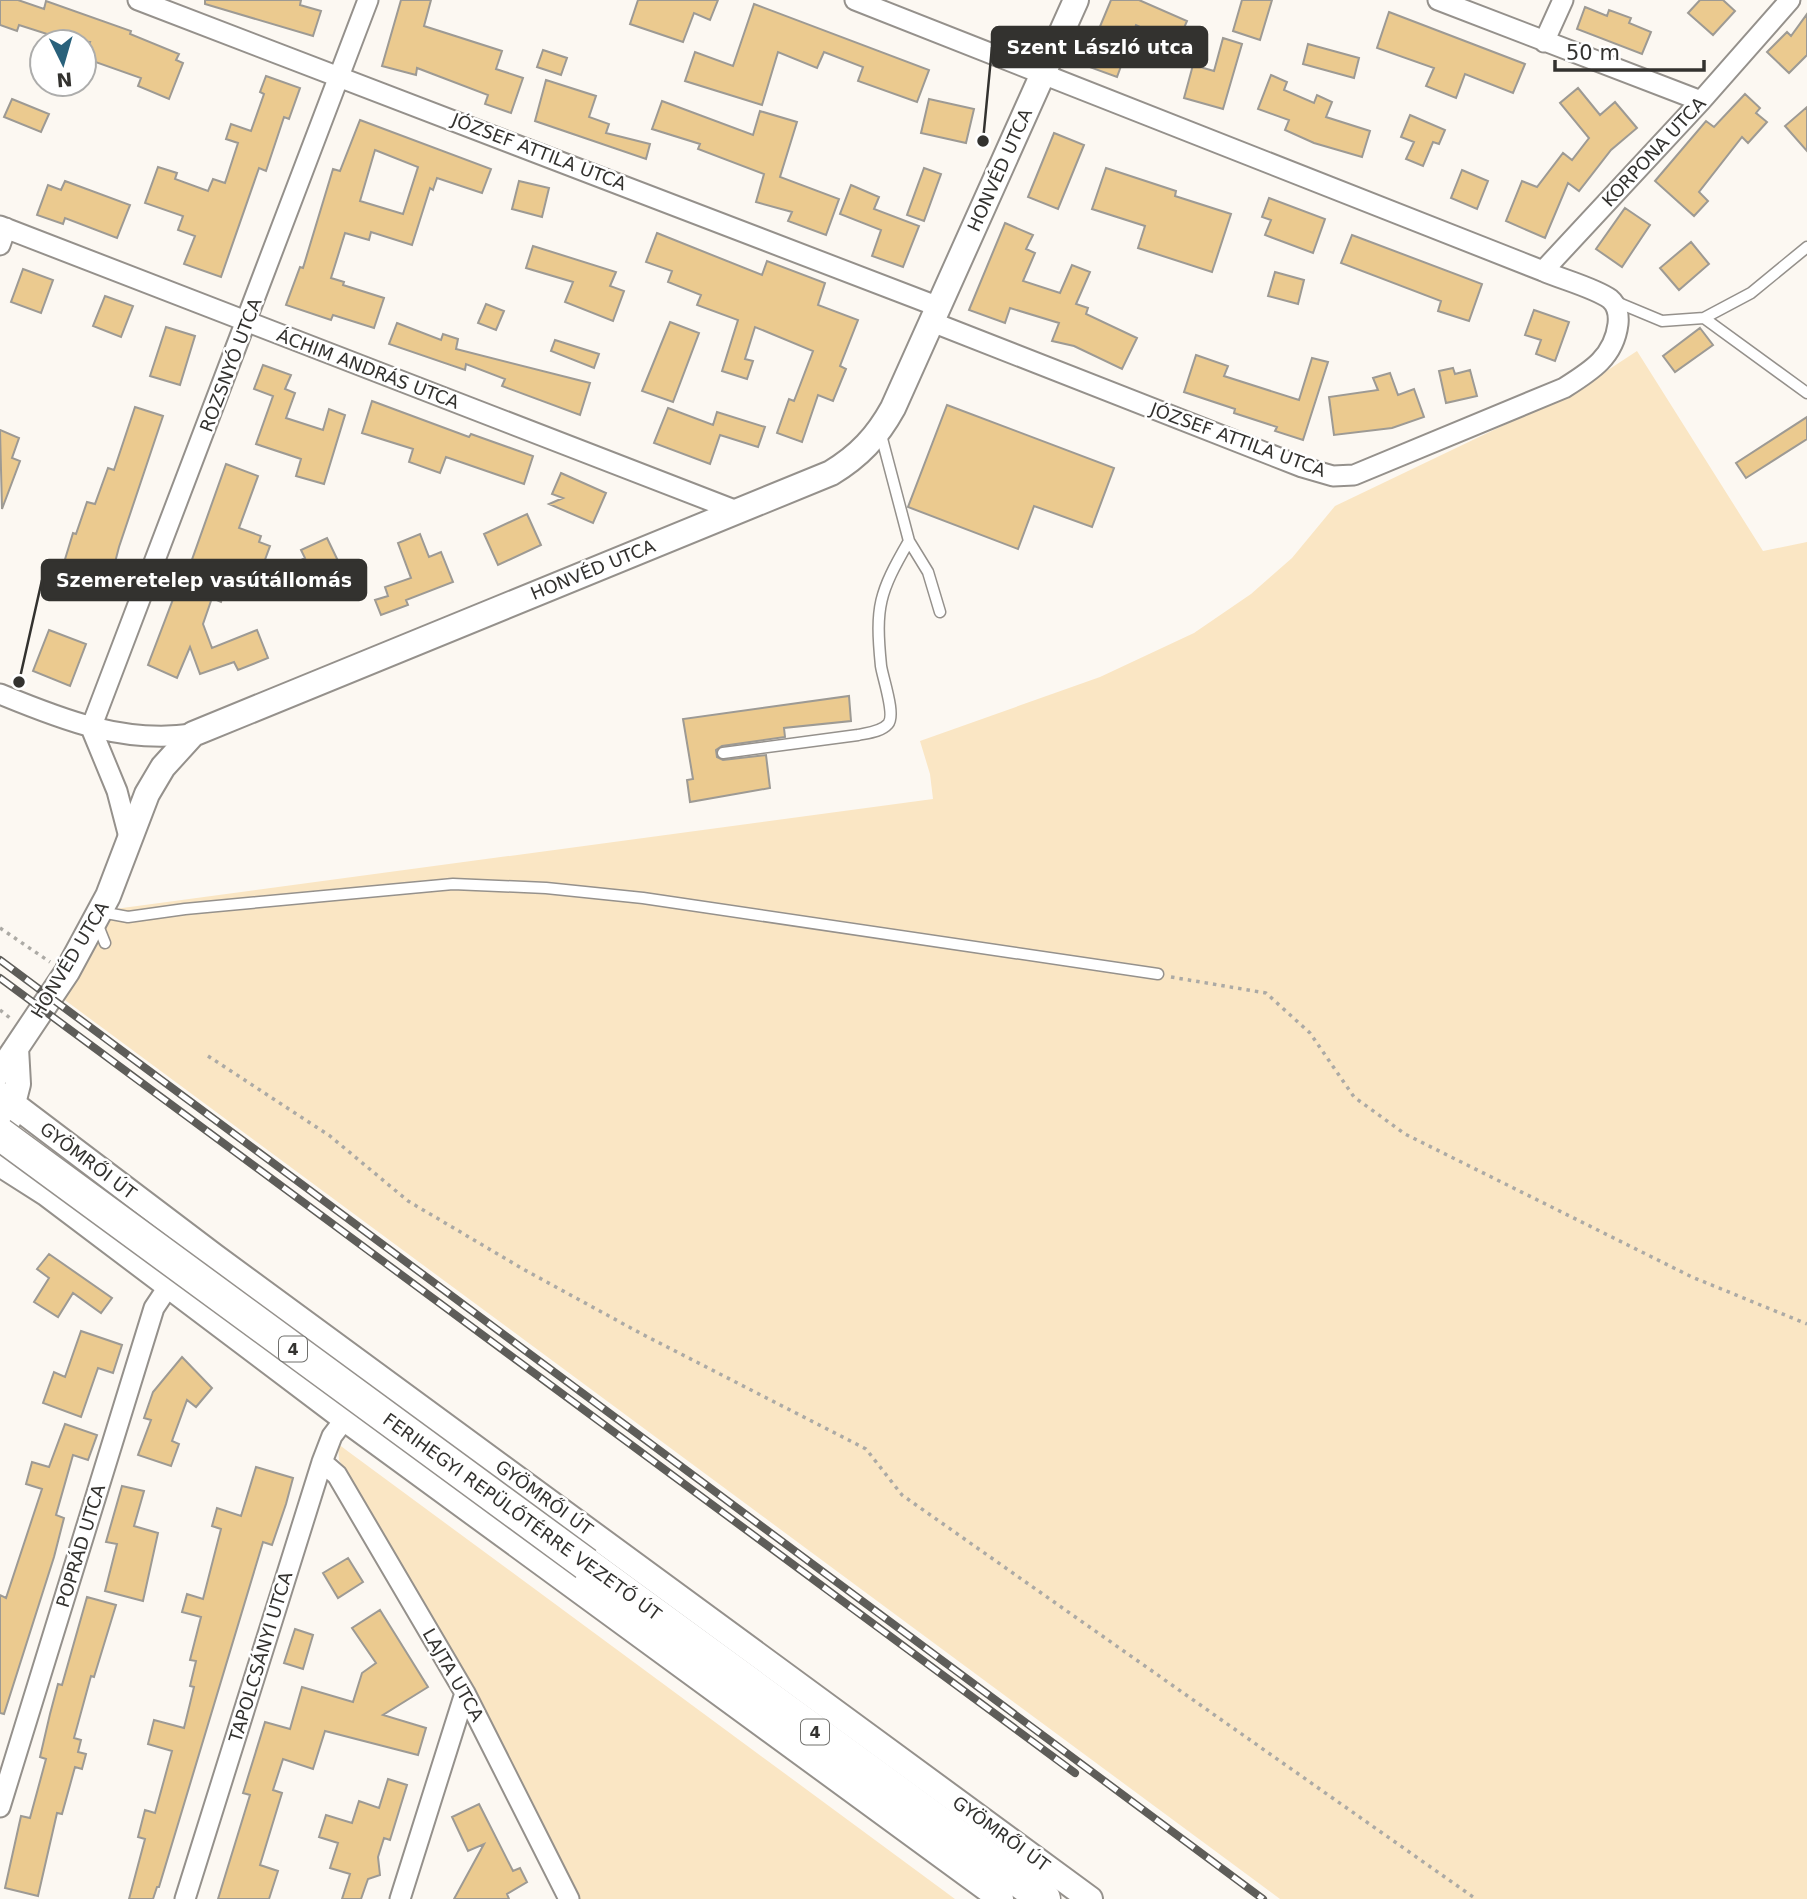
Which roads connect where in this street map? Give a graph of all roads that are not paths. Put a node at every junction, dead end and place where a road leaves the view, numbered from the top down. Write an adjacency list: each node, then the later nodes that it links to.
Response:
1 (138, 0): 10 (street, JÓZSEF ATTILA UTCA)
2 (368, 0): 10 (street, ROZSNYÓ UTCA)
3 (855, 0): 9 (street)
4 (1076, 0): 9 (street, HONVÉD UTCA)
5 (1438, 0): 8 (street)
6 (1563, 0): 8 (street)
7 (1790, 0): 11 (street, KORPONA UTCA)
8 (1544, 42): 11 (street)
9 (1043, 73): 14 (street); 16 (street, HONVÉD UTCA)
10 (339, 75): 16 (street, JÓZSEF ATTILA UTCA); 18 (street, ROZSNYÓ UTCA)
11 (1701, 102): 14 (street, KORPONA UTCA)
12 (2, 233): 18 (street, ÁCHIM ANDRÁS UTCA)
13 (1807, 247): 17 (lane)
14 (1543, 271): 15 (street)
15 (1610, 299): 16 (street, JÓZSEF ATTILA UTCA); 17 (lane)
16 (935, 314): 20 (street, HONVÉD UTCA)
17 (1704, 318): 19 (lane)
18 (248, 323): 21 (street, ÁCHIM ANDRÁS UTCA); 25 (street, ROZSNYÓ UTCA)
19 (1807, 393)
20 (880, 431): 21 (street, HONVÉD UTCA); 22 (lane)
21 (737, 510): 26 (street, HONVÉD UTCA)
22 (909, 541): 23 (lane); 27 (lane)
23 (940, 612)
24 (2, 695): 25 (street)
25 (91, 728): 26 (street); 28 (street)
26 (193, 734): 28 (street, HONVÉD UTCA)
27 (723, 752)
28 (129, 837): 29 (street, HONVÉD UTCA)
29 (98, 915): 30 (lane); 31 (lane); 32 (street, HONVÉD UTCA)
30 (104, 943)
31 (1158, 974)
32 (8, 1052): 33 (street, HONVÉD UTCA)
33 (10, 1073): 34 (street, HONVÉD UTCA); 37 (street)
34 (7, 1100): 36 (street, HONVÉD UTCA); 37 (street, GYÖMRŐI ÚT)
35 (0, 1133): 48 (main road, FERIHEGYI REPÜLŐTÉRRE VEZETŐ ÚT / 4, bridge)
36 (0, 1142)
37 (69, 1146): 49 (street, GYÖMRŐI ÚT)
38 (0, 1164): 39 (street)
39 (168, 1287): 40 (street); 43 (street, POPRÁD UTCA)
40 (345, 1419): 41 (street, TAPOLCSÁNYI UTCA); 47 (street)
41 (321, 1462): 42 (street, LAJTA UTCA); 44 (street, TAPOLCSÁNYI UTCA)
42 (465, 1692): 45 (street); 46 (street, LAJTA UTCA)
43 (0, 1807)
44 (185, 1899)
45 (400, 1899)
46 (569, 1899)
47 (1001, 1899)
48 (1044, 1899)
49 (1090, 1899)

